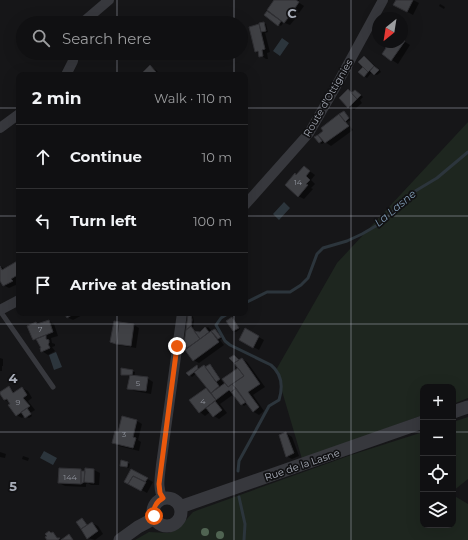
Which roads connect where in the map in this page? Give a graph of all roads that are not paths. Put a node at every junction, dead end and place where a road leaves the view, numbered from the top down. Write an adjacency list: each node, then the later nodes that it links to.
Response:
1 (110, 0): 3 (street)
2 (383, 0): 8 (street, Route d'Ottignies)
3 (91, 16)
4 (73, 60): 5 (street)
5 (68, 72)
6 (16, 116): 7 (street)
7 (0, 128)
8 (248, 202)
9 (16, 302): 10 (street)
10 (0, 310): 12 (lane)
11 (182, 316): 16 (street)
12 (53, 387)
13 (468, 407): 14 (street)
14 (456, 411)
15 (420, 423): 17 (street, Rue de la Lasne)
16 (163, 498): 17 (street); 18 (street)
17 (180, 507): 18 (street)
18 (155, 518): 19 (street)
19 (120, 540)

